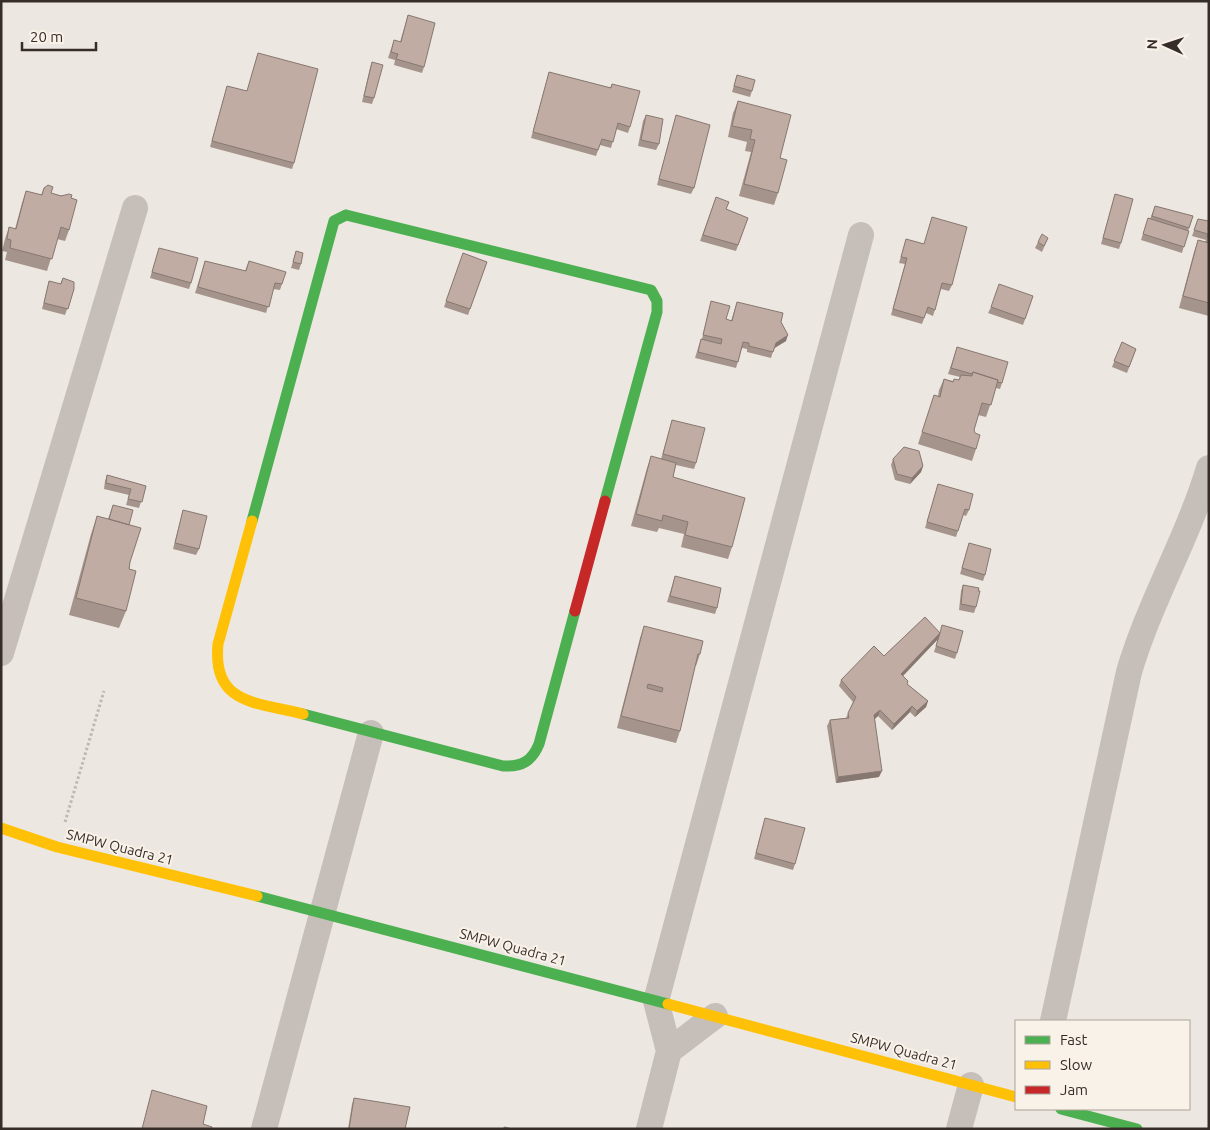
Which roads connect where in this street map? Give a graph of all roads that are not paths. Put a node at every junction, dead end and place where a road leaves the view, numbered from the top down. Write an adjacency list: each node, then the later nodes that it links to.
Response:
1 (135, 208): 4 (street)
2 (861, 235): 8 (street)
3 (1209, 468): 10 (street)
4 (1, 653)
5 (371, 732): 5 (street); 7 (street)
6 (1, 828): 7 (street, SMPW Quadra 21)
7 (322, 912): 8 (street, SMPW Quadra 21); 15 (street)
8 (656, 1001): 9 (street, SMPW Quadra 21); 11 (street)
9 (715, 1016): 11 (street); 12 (street, SMPW Quadra 21)
10 (1053, 1020)
11 (669, 1051): 16 (street)
12 (971, 1085): 13 (street, SMPW Quadra 21); 17 (street)
13 (1015, 1097)
14 (1065, 1110): 18 (street)
15 (264, 1129)
16 (649, 1129)
17 (959, 1129)
18 (1137, 1129)

